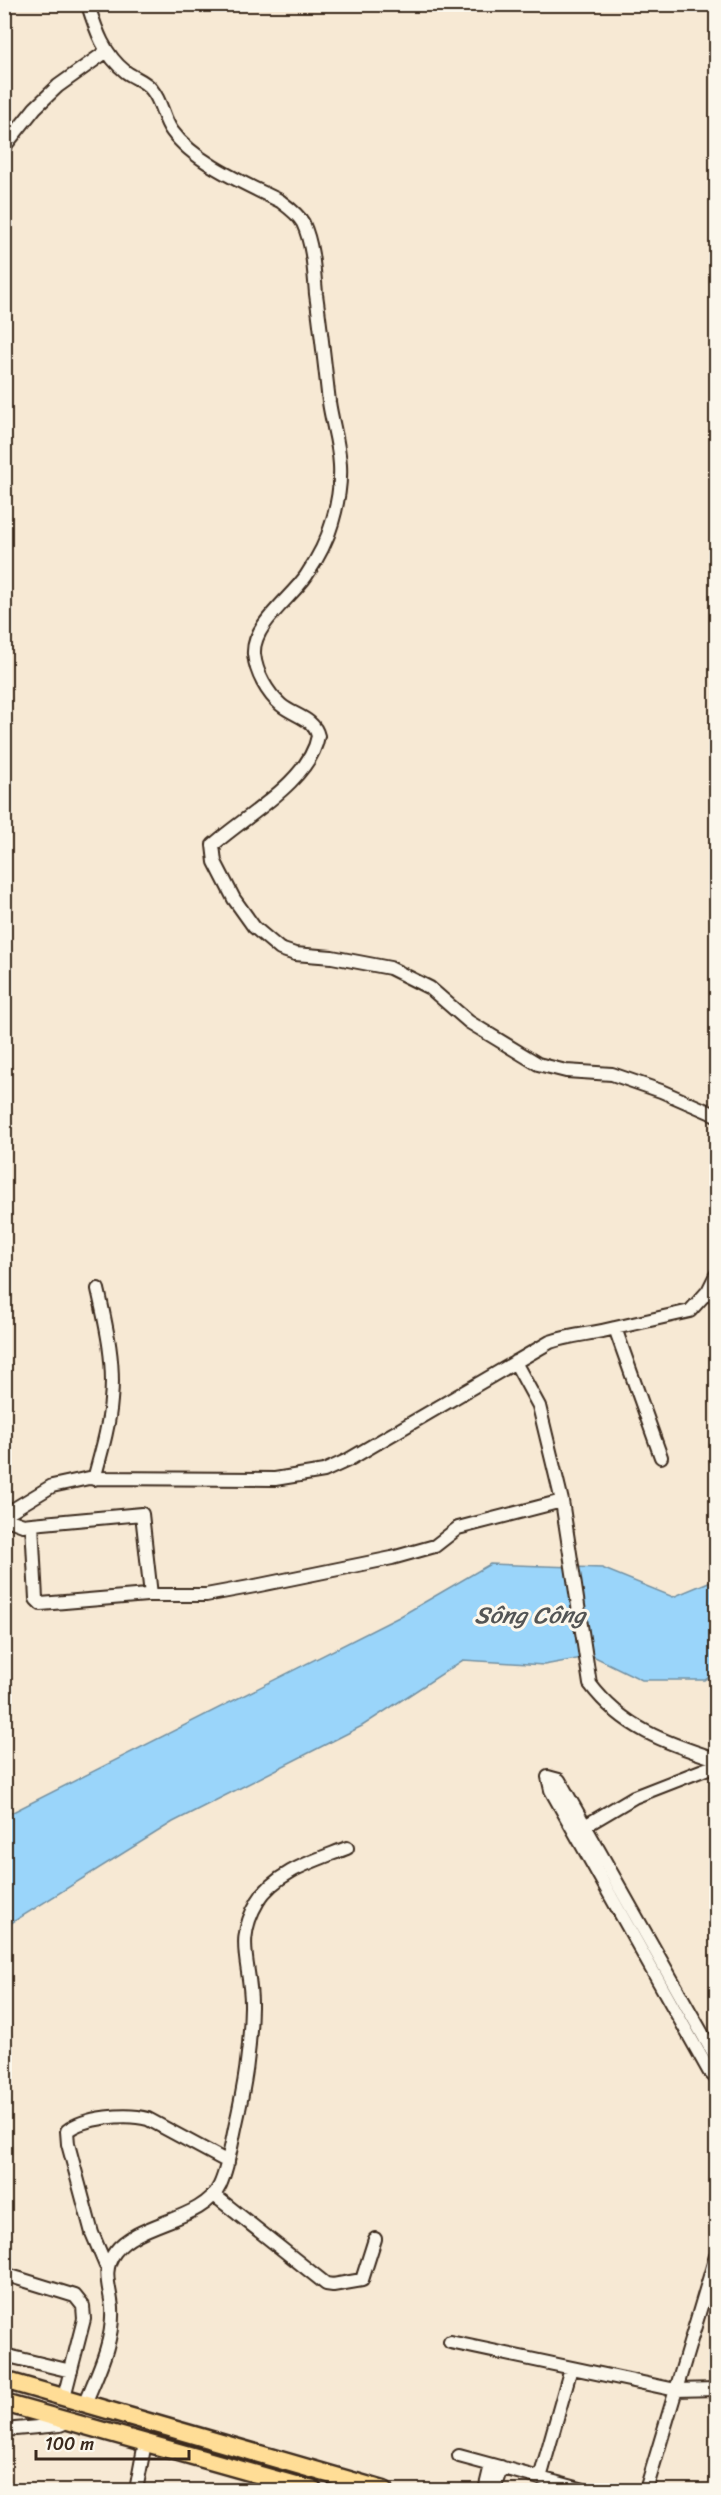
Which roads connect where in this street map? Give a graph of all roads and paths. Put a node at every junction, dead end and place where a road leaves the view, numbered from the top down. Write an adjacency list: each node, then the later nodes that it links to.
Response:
1 (88, 5): 2 (street)
2 (107, 51): 3 (street); 4 (street)
3 (4, 147)
4 (717, 1115)
5 (717, 1275): 7 (street)
6 (98, 1289): 10 (street)
7 (615, 1329): 8 (street); 9 (street)
8 (515, 1362): 10 (street); 11 (street)
9 (661, 1457)
10 (94, 1479): 12 (street)
11 (562, 1501): 14 (street); 15 (street)
12 (4, 1516): 13 (street)
13 (32, 1524): 14 (street); 14 (street)
14 (151, 1595)
15 (717, 1759)
16 (717, 1765): 17 (street)
17 (585, 1826): 19 (street); 20 (street)
18 (347, 1848): 21 (street)
19 (717, 2058)
20 (714, 2072)
21 (228, 2162): 22 (street); 25 (street)
22 (214, 2195): 23 (street); 25 (street)
23 (375, 2239)
24 (717, 2256): 33 (street)
25 (106, 2266): 34 (street)
26 (4, 2274): 30 (street)
27 (450, 2342): 29 (street)
28 (4, 2355): 30 (street)
29 (571, 2368): 33 (street); 41 (street)
30 (71, 2371): 34 (street)
31 (4, 2380): 34 (highway)
32 (717, 2389): 33 (street)
33 (676, 2390): 48 (street)
34 (74, 2401): 36 (highway); 44 (highway)
35 (4, 2403): 36 (highway)
36 (67, 2421): 37 (street); 38 (highway)
37 (4, 2430)
38 (145, 2443): 42 (street); 43 (highway)
39 (459, 2456): 40 (street)
40 (496, 2466): 41 (street); 45 (street); 46 (street)
41 (540, 2478): 47 (street)
42 (136, 2490)
43 (312, 2490)
44 (384, 2490)
45 (484, 2490)
46 (495, 2490)
47 (584, 2490)
48 (646, 2490)

